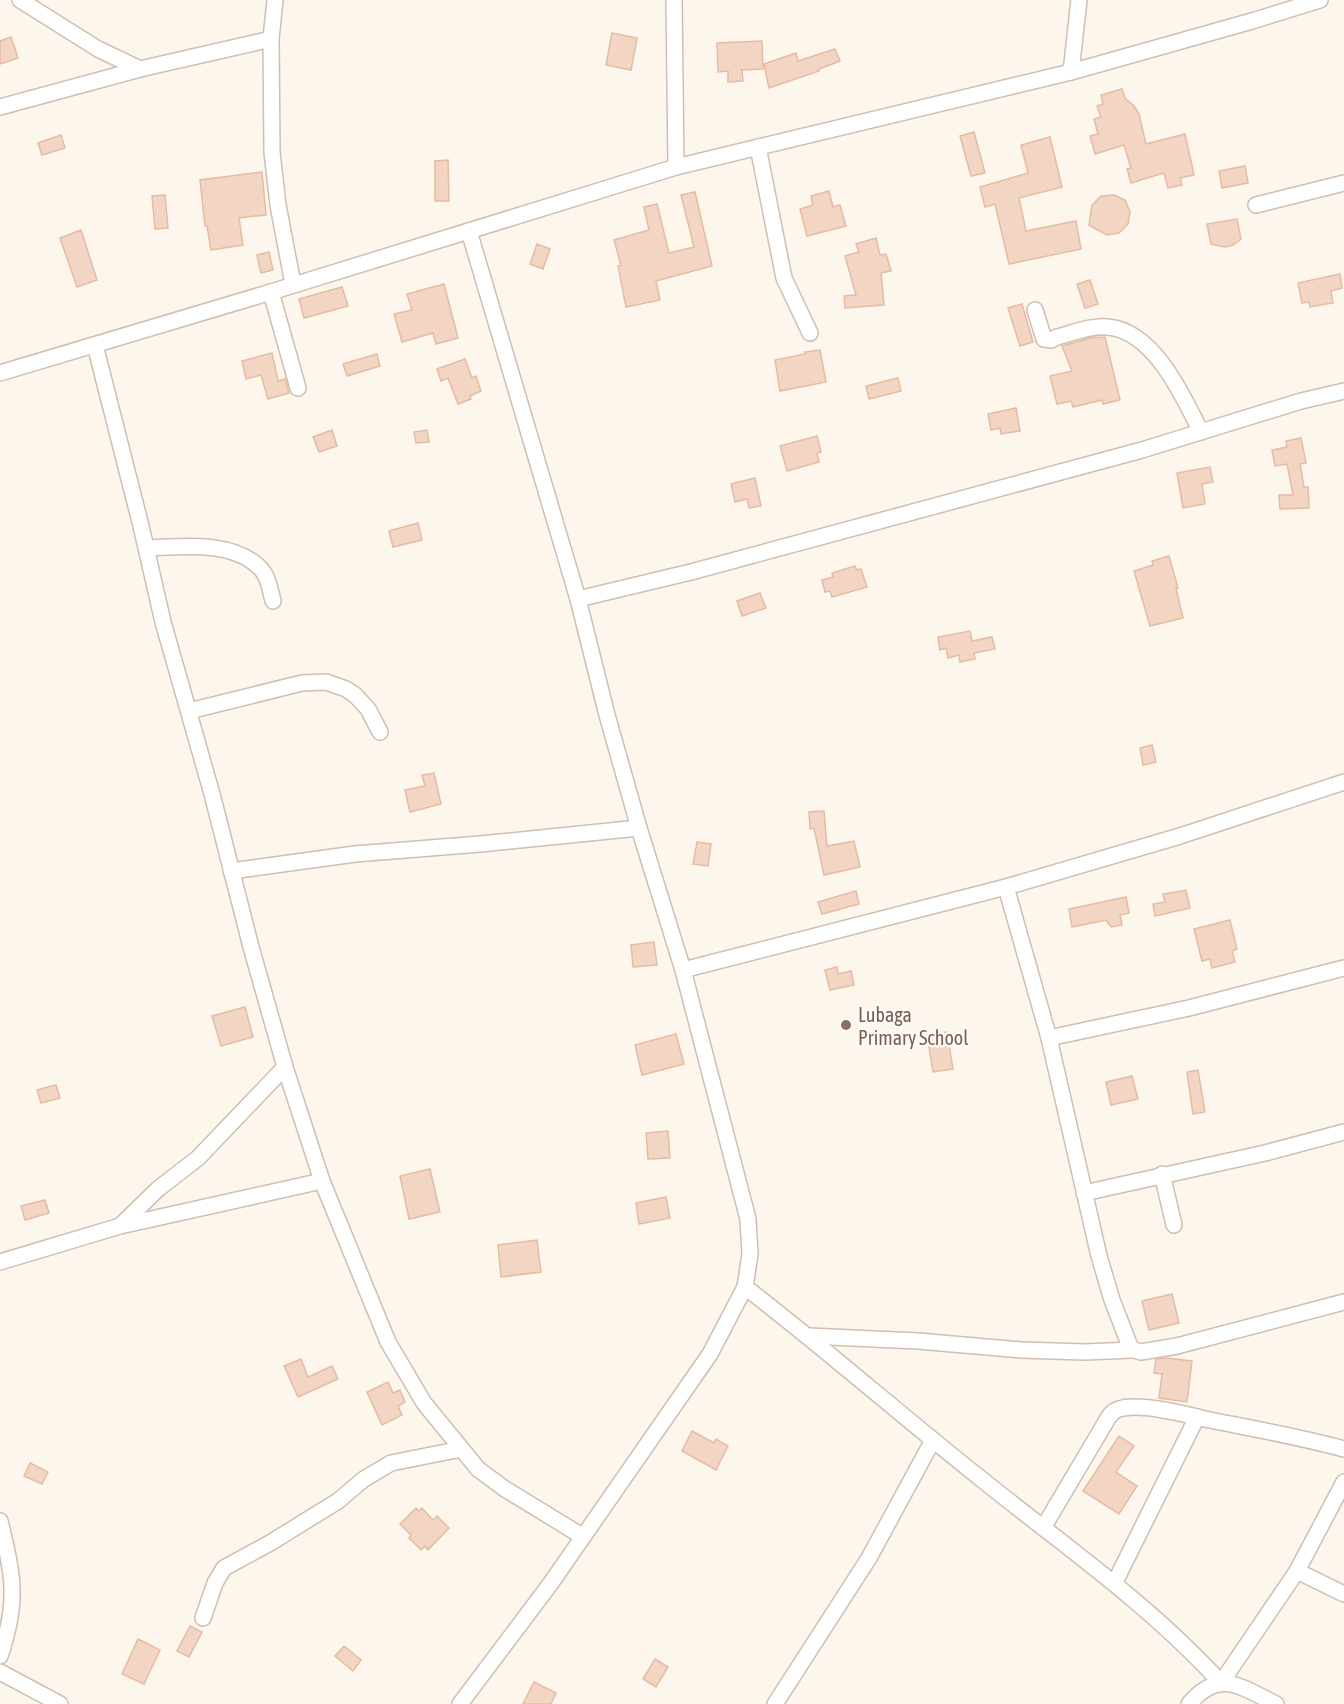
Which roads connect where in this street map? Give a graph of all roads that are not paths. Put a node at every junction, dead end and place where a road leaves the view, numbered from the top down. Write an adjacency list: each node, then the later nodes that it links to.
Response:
1 (20, 0): 7 (street)
2 (275, 0): 6 (street)
3 (674, 0): 11 (street)
4 (1079, 0): 8 (street)
5 (1320, 0): 8 (street)
6 (271, 39): 7 (street); 15 (street)
7 (140, 69): 9 (street)
8 (1071, 72): 10 (street)
9 (0, 107)
10 (758, 147): 11 (street); 18 (street)
11 (676, 167): 14 (street)
12 (1344, 183): 13 (street)
13 (1256, 205)
14 (469, 231): 15 (street); 25 (street)
15 (293, 284): 16 (street)
16 (271, 292): 19 (street); 21 (street)
17 (1035, 310): 23 (street)
18 (810, 333)
19 (95, 345): 20 (street); 24 (street)
20 (0, 373)
21 (298, 388)
22 (1344, 391): 23 (street)
23 (1201, 432): 25 (street)
24 (146, 548): 26 (street); 27 (street)
25 (578, 599): 30 (street)
26 (273, 601)
27 (189, 711): 28 (street); 31 (street)
28 (380, 732)
29 (1344, 782): 32 (street)
30 (639, 828): 31 (street); 34 (street)
31 (231, 871): 36 (street)
32 (1006, 887): 34 (street); 35 (street)
33 (1344, 968): 35 (street)
34 (683, 970): 44 (street)
35 (1049, 1038): 40 (street)
36 (285, 1067): 39 (street); 42 (street)
37 (1344, 1132): 38 (street)
38 (1162, 1174): 40 (street); 41 (street)
39 (322, 1181): 42 (street); 50 (street)
40 (1084, 1193): 47 (street)
41 (1174, 1224)
42 (120, 1226): 43 (street)
43 (0, 1262)
44 (745, 1287): 46 (street); 55 (street)
45 (1344, 1302): 47 (street)
46 (809, 1336): 47 (street); 49 (street)
47 (1133, 1350)
48 (1197, 1417): 51 (street); 54 (street); 57 (street)
49 (933, 1440): 54 (street); 65 (street)
50 (460, 1449): 55 (street); 59 (street)
51 (1344, 1449)
52 (1344, 1482): 56 (street)
53 (0, 1521): 60 (street)
54 (1043, 1528): 57 (street)
55 (582, 1536): 64 (street)
56 (1297, 1571): 58 (street); 62 (street)
57 (1115, 1582): 62 (street)
58 (1344, 1594)
59 (203, 1618)
60 (0, 1656)
61 (0, 1672): 63 (street)
62 (1221, 1683): 66 (street); 67 (street)
63 (60, 1704)
64 (460, 1704)
65 (775, 1704)
66 (1189, 1704)
67 (1276, 1704)

